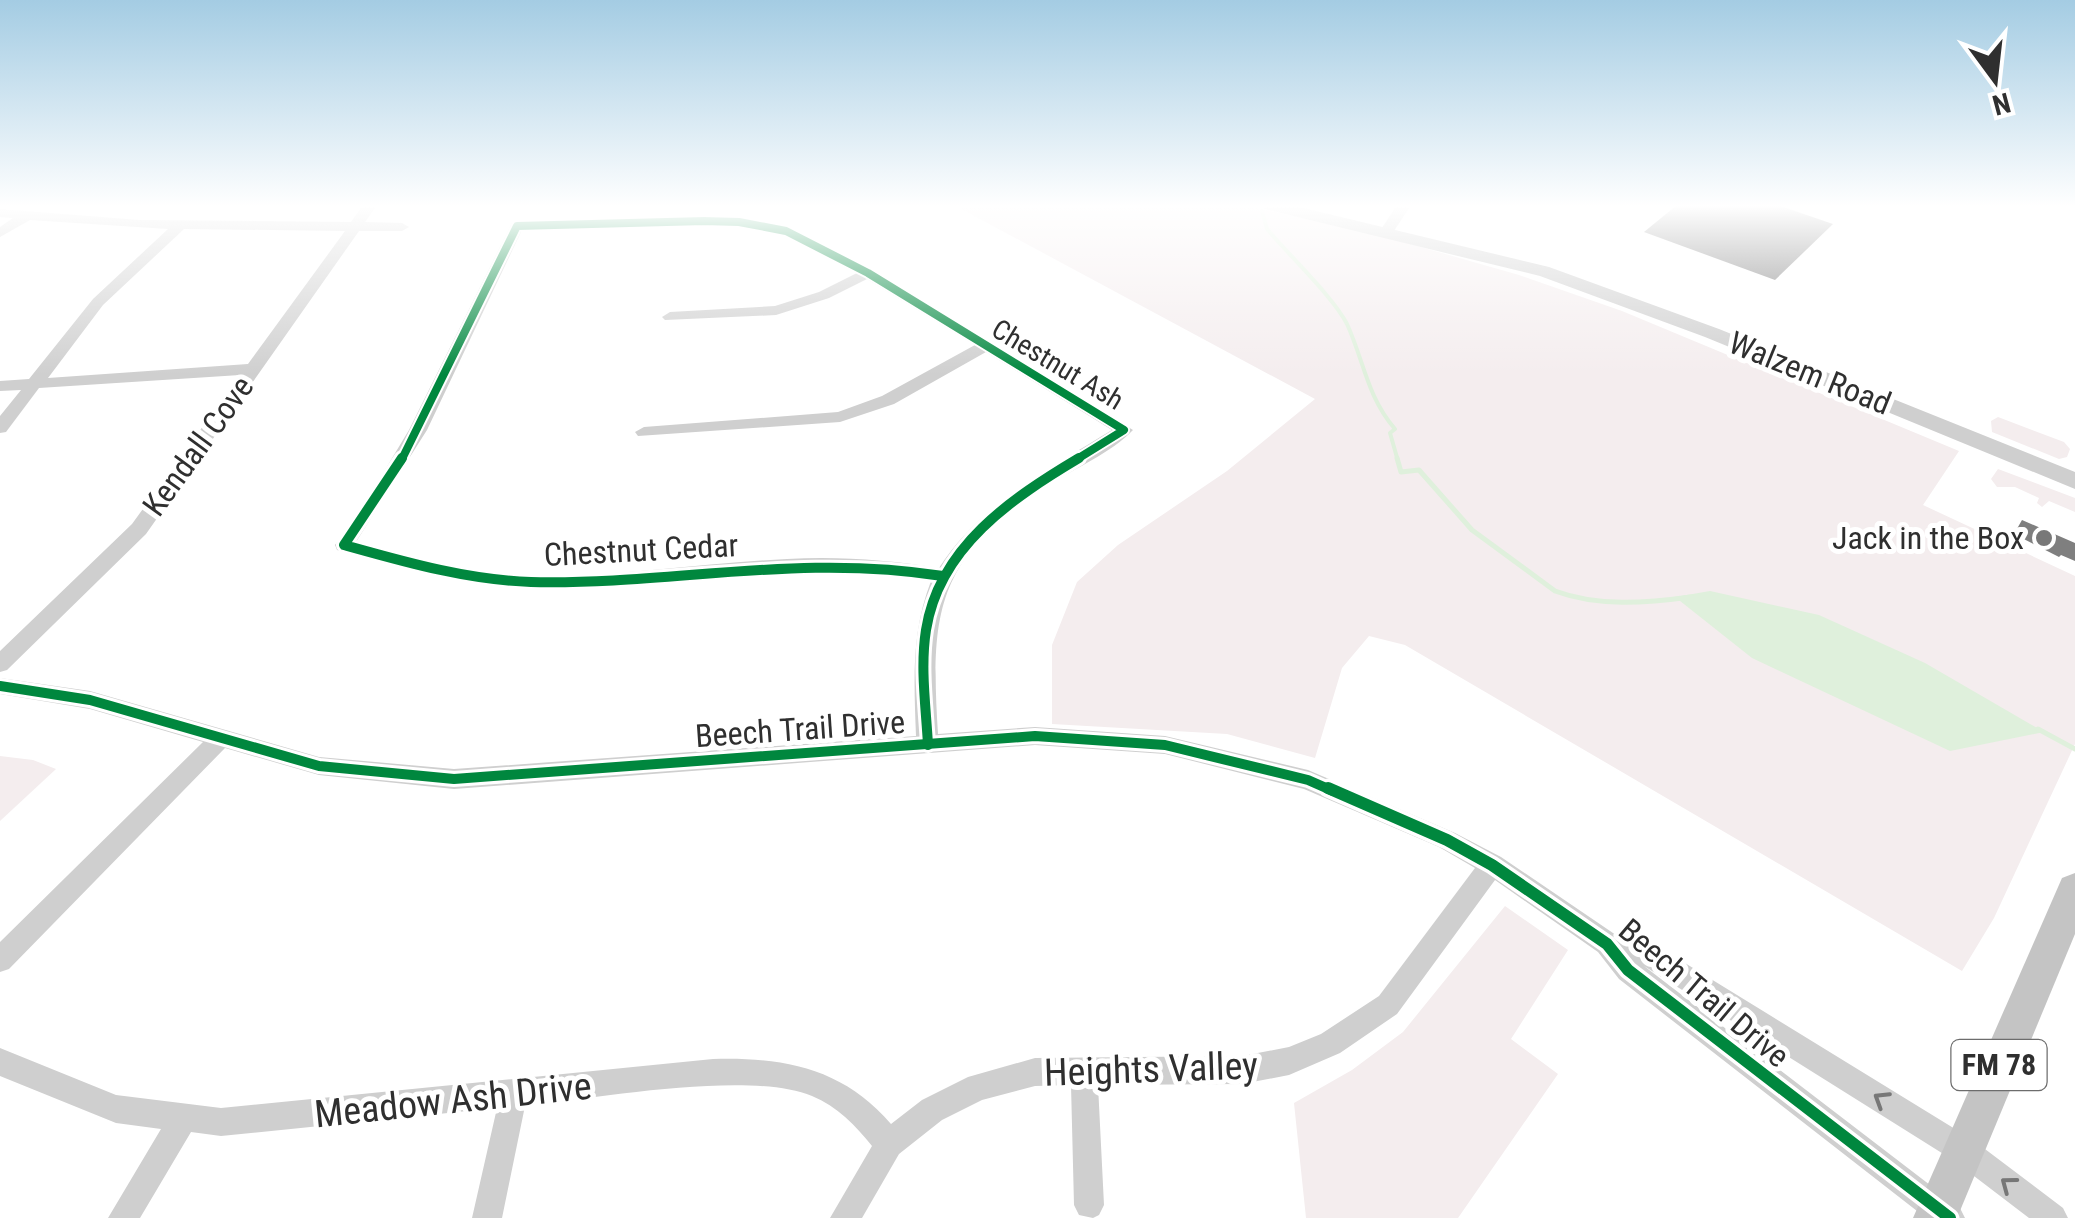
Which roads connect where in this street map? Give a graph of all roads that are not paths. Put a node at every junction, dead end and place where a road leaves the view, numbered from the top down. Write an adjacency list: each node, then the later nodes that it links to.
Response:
1 (141, 262): 10 (street)
2 (329, 262): 9 (street, Kendall Cove)
3 (499, 262): 15 (street, Chestnut Ash)
4 (846, 262): 6 (street, Chestnut Ash)
5 (1498, 262): 14 (street, Walzem Road)
6 (868, 273): 7 (street); 8 (street, Chestnut Ash)
7 (670, 317)
8 (985, 346): 13 (street); 16 (street, Chestnut Ash)
9 (253, 369): 10 (street); 17 (street, Kendall Cove)
10 (33, 384): 11 (street); 12 (street)
11 (0, 386)
12 (0, 428)
13 (644, 432)
14 (2075, 482)
15 (344, 545): 16 (street, Chestnut Cedar)
16 (943, 576): 20 (street)
17 (0, 664)
18 (0, 686): 19 (street, Beech Trail Drive)
19 (221, 738): 20 (street, Beech Trail Drive); 24 (street)
20 (928, 745): 21 (street, Beech Trail Drive)
21 (1492, 865): 23 (street, Beech Trail Drive); 26 (street, Heights Valley)
22 (2075, 890): 30 (main road, FM 78)
23 (1607, 944): 30 (street, Beech Trail Drive, one-way to 23); 32 (street, Beech Trail Drive)
24 (0, 960)
25 (0, 1062): 28 (street, Meadow Ash Drive)
26 (1084, 1070): 29 (street, Heights Valley); 31 (street)
27 (514, 1094): 28 (street, Meadow Ash Drive); 29 (street, Meadow Ash Drive); 34 (street)
28 (183, 1119): 33 (street)
29 (890, 1144): 35 (street, Heights Valley)
30 (1964, 1150): 32 (main road, FM 78); 36 (street, Beech Trail Drive, one-way to 30)
31 (1089, 1205)
32 (1941, 1215)
33 (123, 1218)
34 (487, 1218)
35 (845, 1218)
36 (2053, 1218)

